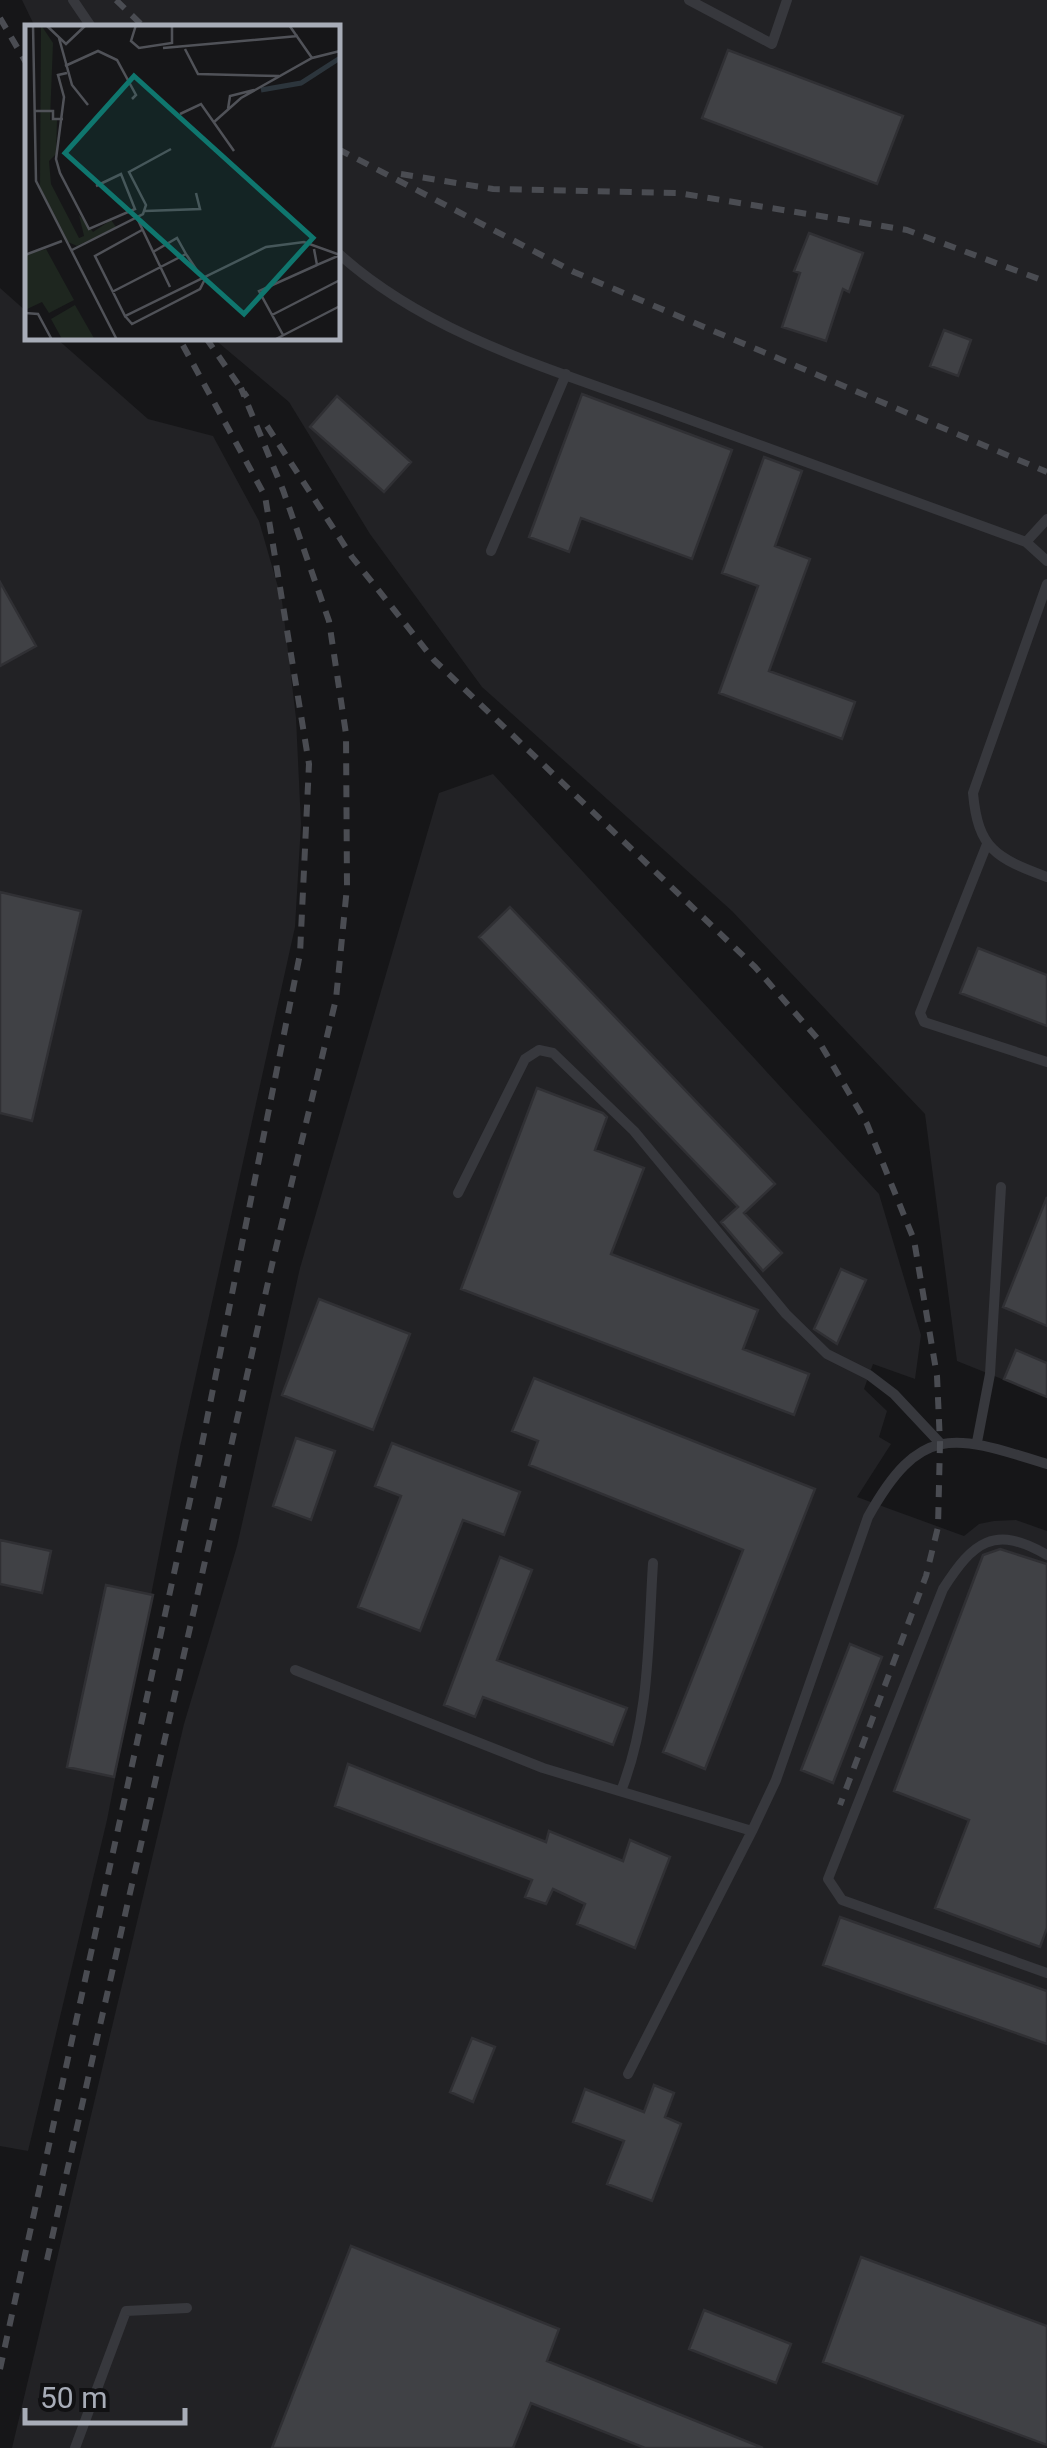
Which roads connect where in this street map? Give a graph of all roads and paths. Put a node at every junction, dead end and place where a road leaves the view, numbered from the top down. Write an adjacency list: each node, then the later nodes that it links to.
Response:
1 (73, 0): 4 (lane)
2 (689, 0): 3 (lane)
3 (787, 0)
4 (90, 25)
5 (340, 255): 6 (lane)
6 (566, 374): 8 (lane); 9 (lane)
7 (1047, 519): 8 (lane)
8 (1026, 542): 10 (lane)
9 (491, 551)
10 (1047, 560)
11 (1047, 584): 12 (lane)
12 (987, 844): 13 (lane); 14 (lane)
13 (1047, 877)
14 (1047, 1062)
15 (1001, 1187): 17 (lane)
16 (458, 1193): 18 (lane)
17 (977, 1442): 18 (lane); 19 (lane)
18 (940, 1444): 24 (lane)
19 (1047, 1464)
20 (1047, 1554): 25 (lane)
21 (653, 1563): 23 (lane)
22 (295, 1670): 23 (lane)
23 (622, 1791): 24 (lane)
24 (752, 1831): 26 (lane)
25 (1047, 1973)
26 (628, 2074)
27 (187, 2308): 28 (lane)
28 (75, 2448)

